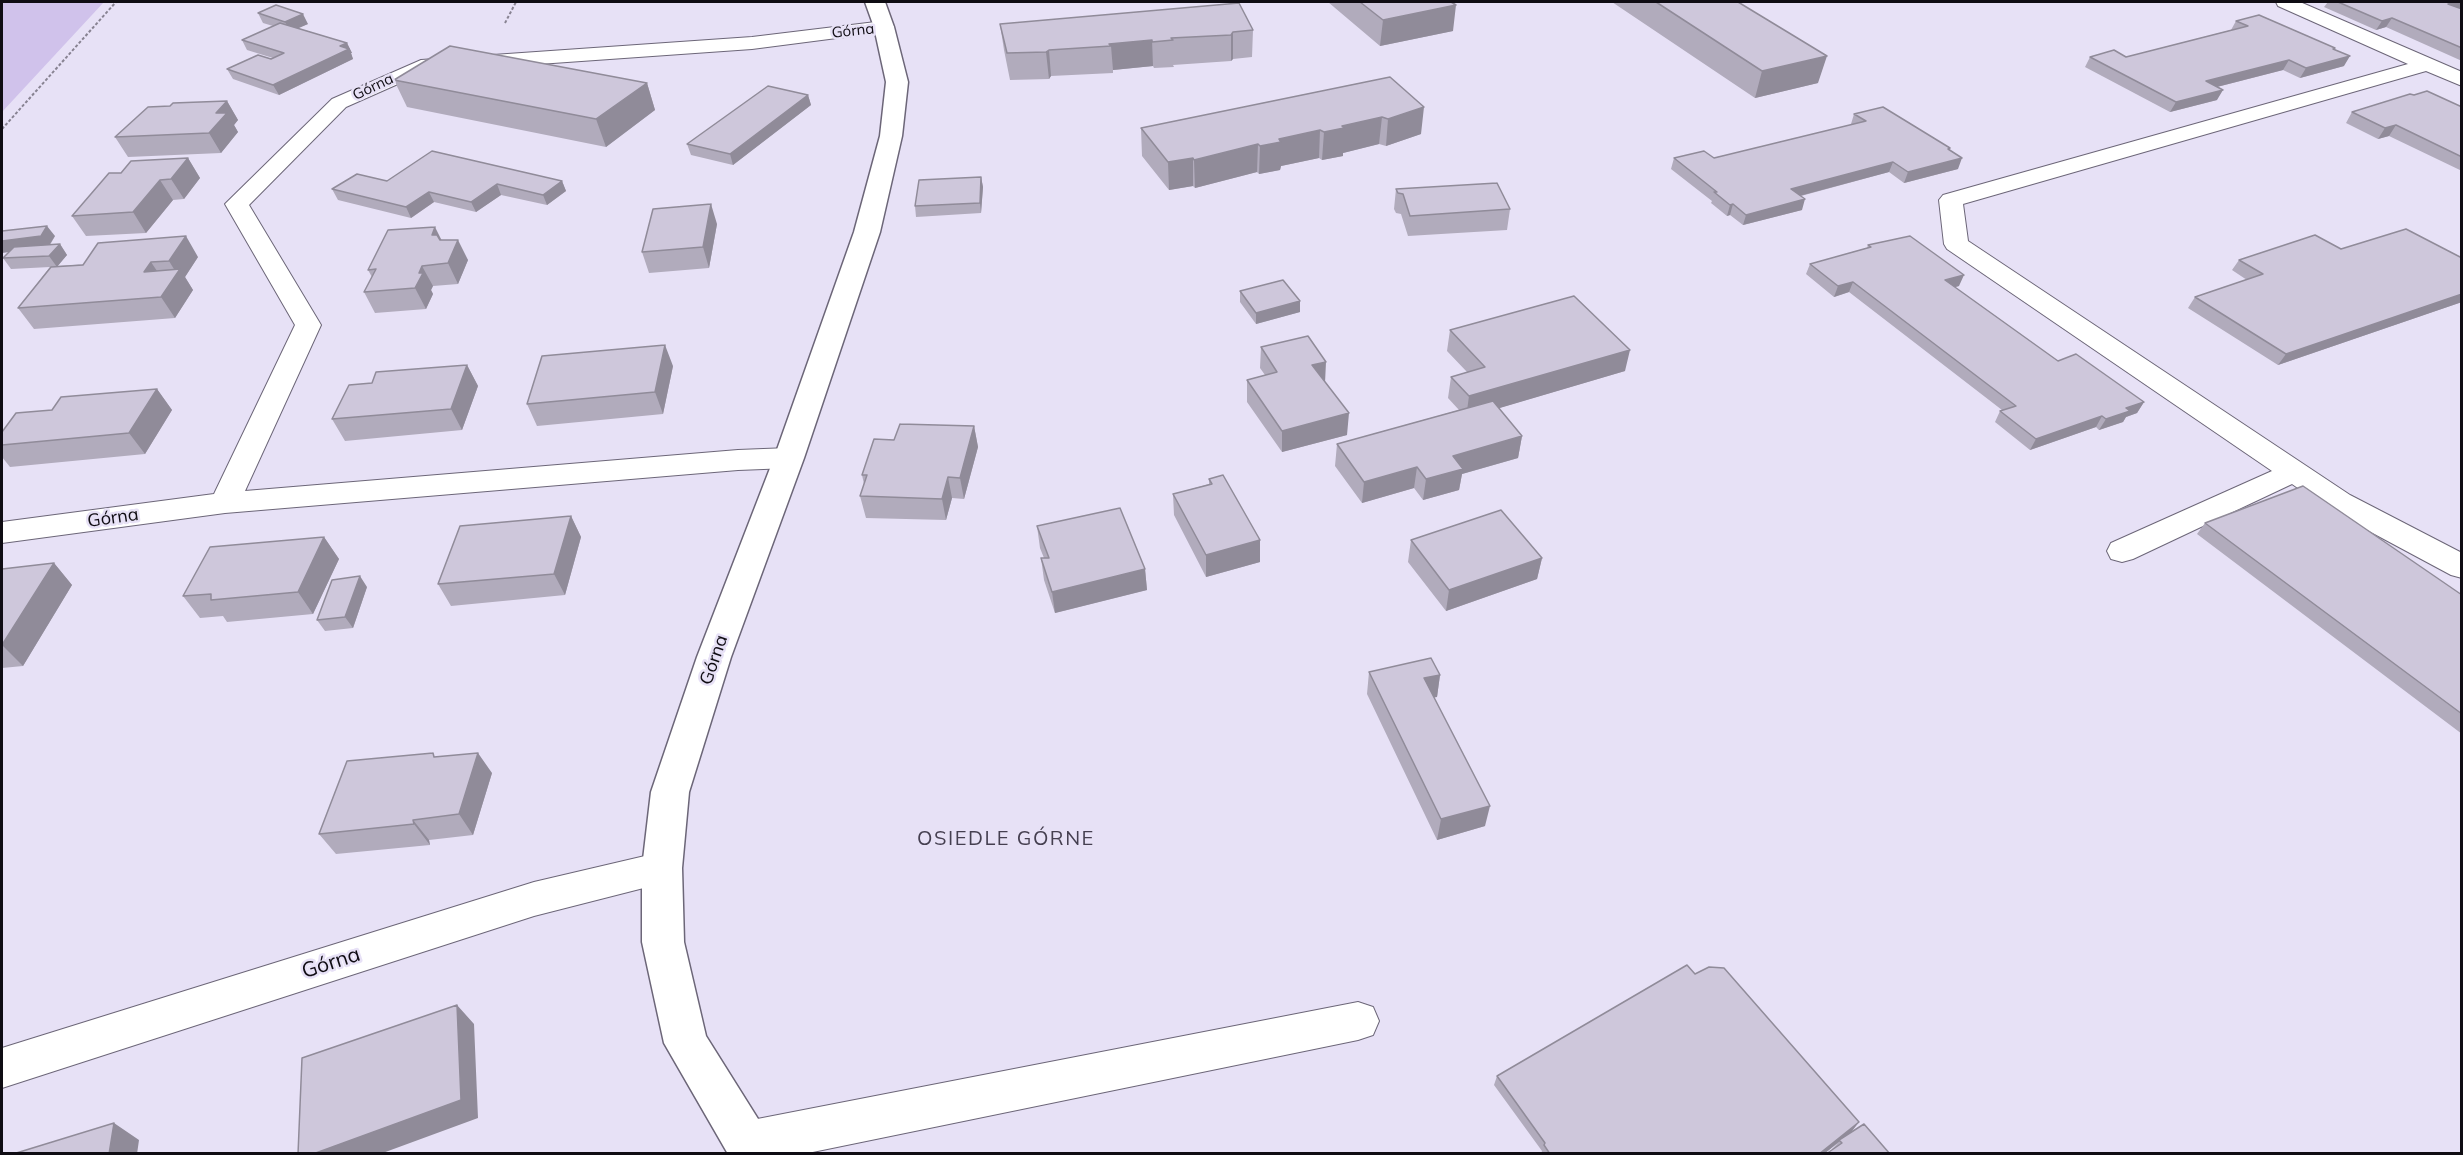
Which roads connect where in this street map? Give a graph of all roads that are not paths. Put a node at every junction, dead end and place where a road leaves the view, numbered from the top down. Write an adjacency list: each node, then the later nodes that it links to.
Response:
1 (874, 2): 3 (street, Górna)
2 (2285, 2): 4 (lane)
3 (884, 27): 6 (street, Górna); 8 (lane, Górna)
4 (2426, 65): 5 (lane); 7 (lane)
5 (2462, 80)
6 (789, 458): 8 (lane, Górna); 12 (street, Górna)
7 (2294, 472): 10 (lane); 11 (lane)
8 (225, 502): 9 (lane, Górna)
9 (2, 533)
10 (2122, 551)
11 (2462, 567)
12 (662, 868): 14 (lane, Górna); 15 (street, Górna)
13 (1358, 1021): 15 (lane)
14 (2, 1068)
15 (751, 1148)

